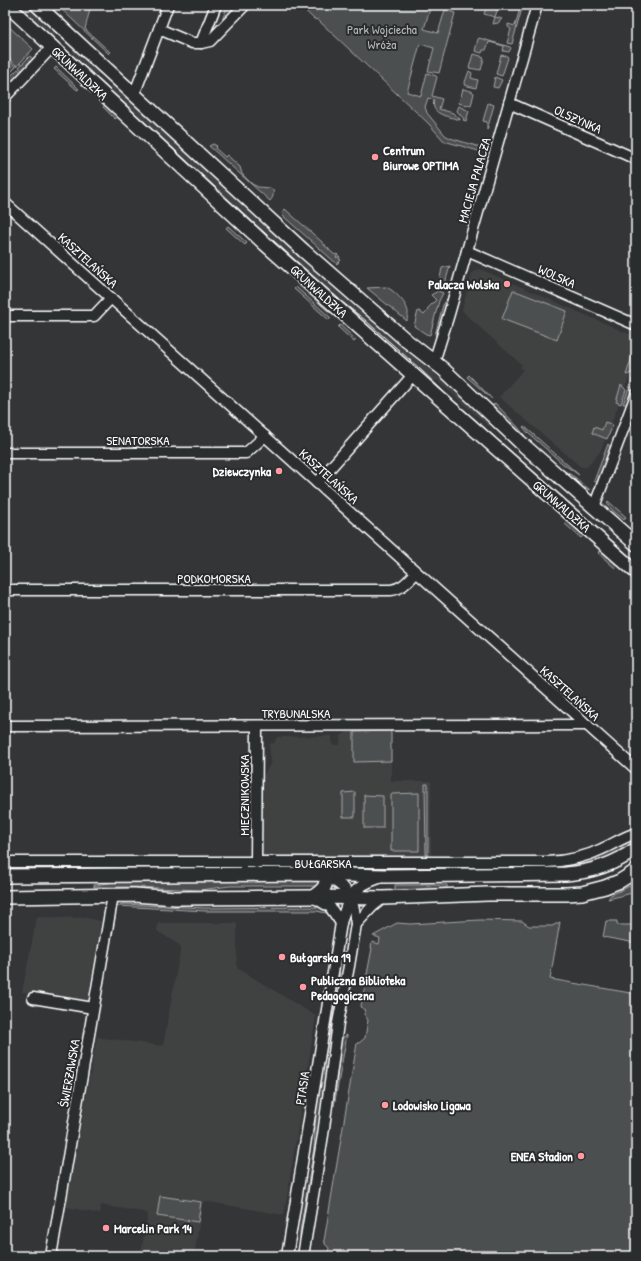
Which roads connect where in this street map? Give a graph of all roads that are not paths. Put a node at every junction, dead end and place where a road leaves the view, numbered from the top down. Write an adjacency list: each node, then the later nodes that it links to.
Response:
1 (7, 5): 10 (street, GRUNWALDZKA)
2 (37, 5): 8 (street, GRUNWALDZKA)
3 (168, 5): 7 (street)
4 (216, 5): 9 (street)
5 (245, 5): 9 (street)
6 (537, 5): 15 (street, MACIEJA PALACZA)
7 (158, 29): 9 (street); 13 (street)
8 (66, 32): 10 (street); 11 (street, GRUNWALDZKA)
9 (201, 43)
10 (52, 47): 12 (street, GRUNWALDZKA); 14 (street)
11 (111, 74): 12 (street); 13 (street, GRUNWALDZKA)
12 (97, 89): 23 (street, GRUNWALDZKA)
13 (134, 95): 22 (street, GRUNWALDZKA)
14 (5, 97)
15 (509, 103): 16 (street, OLSZYNKA); 18 (street, MACIEJA PALACZA)
16 (636, 159)
17 (5, 203): 19 (street, KASZTELAŃSKA)
18 (467, 251): 21 (street, WOLSKA); 22 (street, MACIEJA PALACZA)
19 (111, 298): 20 (street); 25 (street, KASZTELAŃSKA)
20 (5, 316)
21 (636, 325)
22 (434, 362): 28 (street, GRUNWALDZKA)
23 (413, 375): 27 (street); 30 (street, GRUNWALDZKA)
24 (636, 395): 28 (street)
25 (265, 436): 26 (street, SENATORSKA); 27 (street, KASZTELAŃSKA)
26 (5, 453)
27 (317, 483): 31 (street, KASZTELAŃSKA)
28 (594, 507): 29 (street, GRUNWALDZKA)
29 (636, 544)
30 (636, 572)
31 (416, 573): 32 (street, PODKOMORSKA); 33 (street, KASZTELAŃSKA)
32 (5, 590)
33 (587, 725): 35 (street, TRYBUNALSKA); 36 (street, KASZTELAŃSKA)
34 (5, 726): 35 (street, TRYBUNALSKA)
35 (257, 727): 40 (street, MIECZNIKOWSKA)
36 (636, 769)
37 (636, 833): 40 (street, BUŁGARSKA)
38 (636, 849): 44 (street, BUŁGARSKA)
39 (5, 862): 40 (street, BUŁGARSKA)
40 (256, 863)
41 (636, 871): 49 (street)
42 (326, 874): 43 (street, BUŁGARSKA); 44 (street, BUŁGARSKA); 47 (street, BUŁGARSKA); 48 (street, PTASIA)
43 (5, 876)
44 (382, 876): 48 (street, PTASIA); 49 (street)
45 (113, 895): 46 (street); 47 (street); 53 (street, ŚWIERZAWSKA)
46 (5, 897)
47 (313, 897): 48 (street); 50 (street)
48 (350, 898): 49 (street); 50 (street, PTASIA); 51 (street, PTASIA)
49 (383, 898): 51 (street)
50 (341, 923): 55 (street, PTASIA)
51 (356, 924): 56 (street, PTASIA)
52 (33, 998): 53 (street)
53 (93, 1008): 54 (street, ŚWIERZAWSKA)
54 (51, 1256)
55 (288, 1256)
56 (303, 1256)

